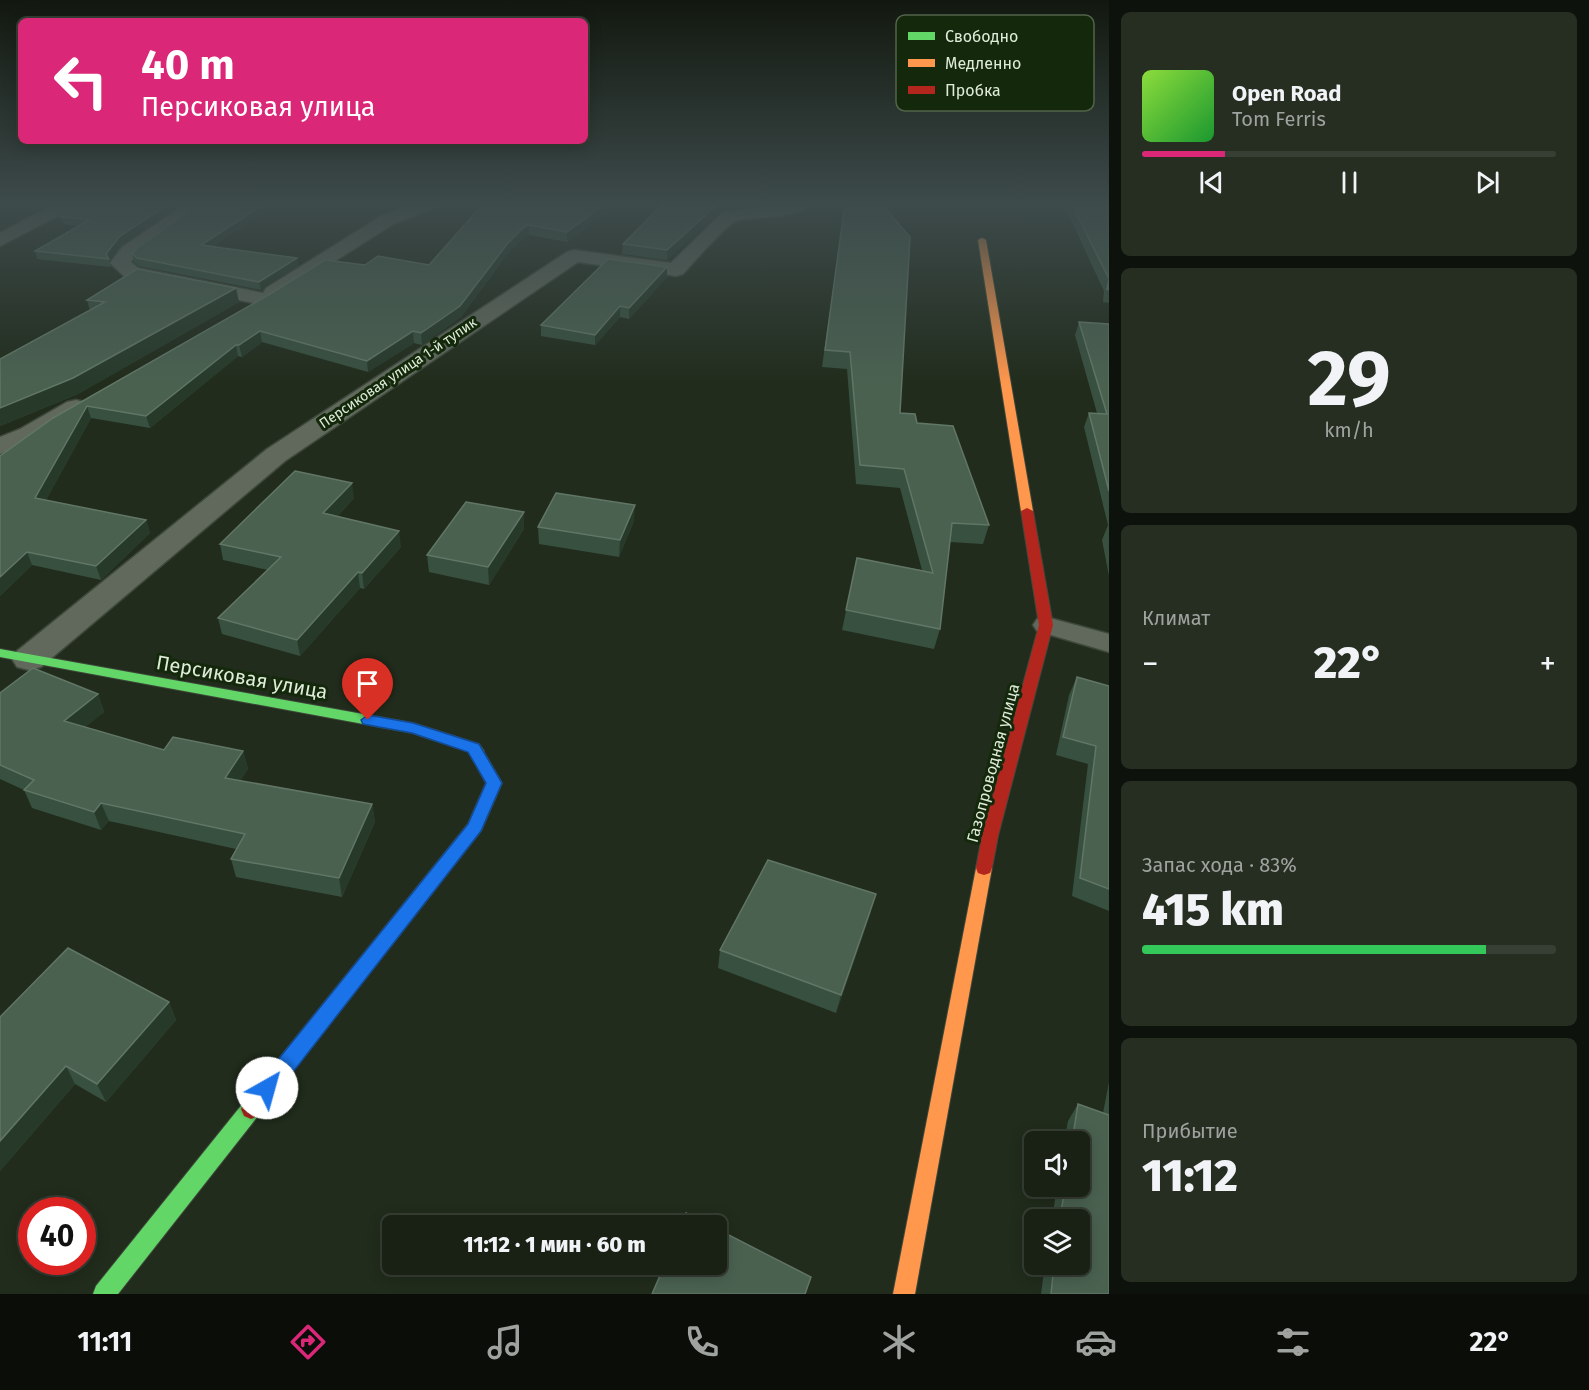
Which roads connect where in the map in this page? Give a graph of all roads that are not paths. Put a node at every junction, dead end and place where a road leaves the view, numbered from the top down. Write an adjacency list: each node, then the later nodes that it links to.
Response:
1 (120, 263): 7 (street)
2 (320, 263): 7 (street)
3 (563, 263): 14 (street, Персиковая улица 1-й тупик)
4 (628, 263): 5 (street, Персиковая улица 1-й тупик)
5 (682, 263)
6 (986, 263): 11 (street, Газопроводная улица)
7 (264, 299): 8 (street)
8 (233, 316)
9 (90, 399): 10 (street)
10 (0, 446)
11 (1046, 625): 12 (lane); 16 (street, Газопроводная улица)
12 (1109, 643)
13 (0, 653): 14 (street, Персиковая улица)
14 (29, 659): 15 (street, Персиковая улица)
15 (104, 1294)
16 (904, 1294)

